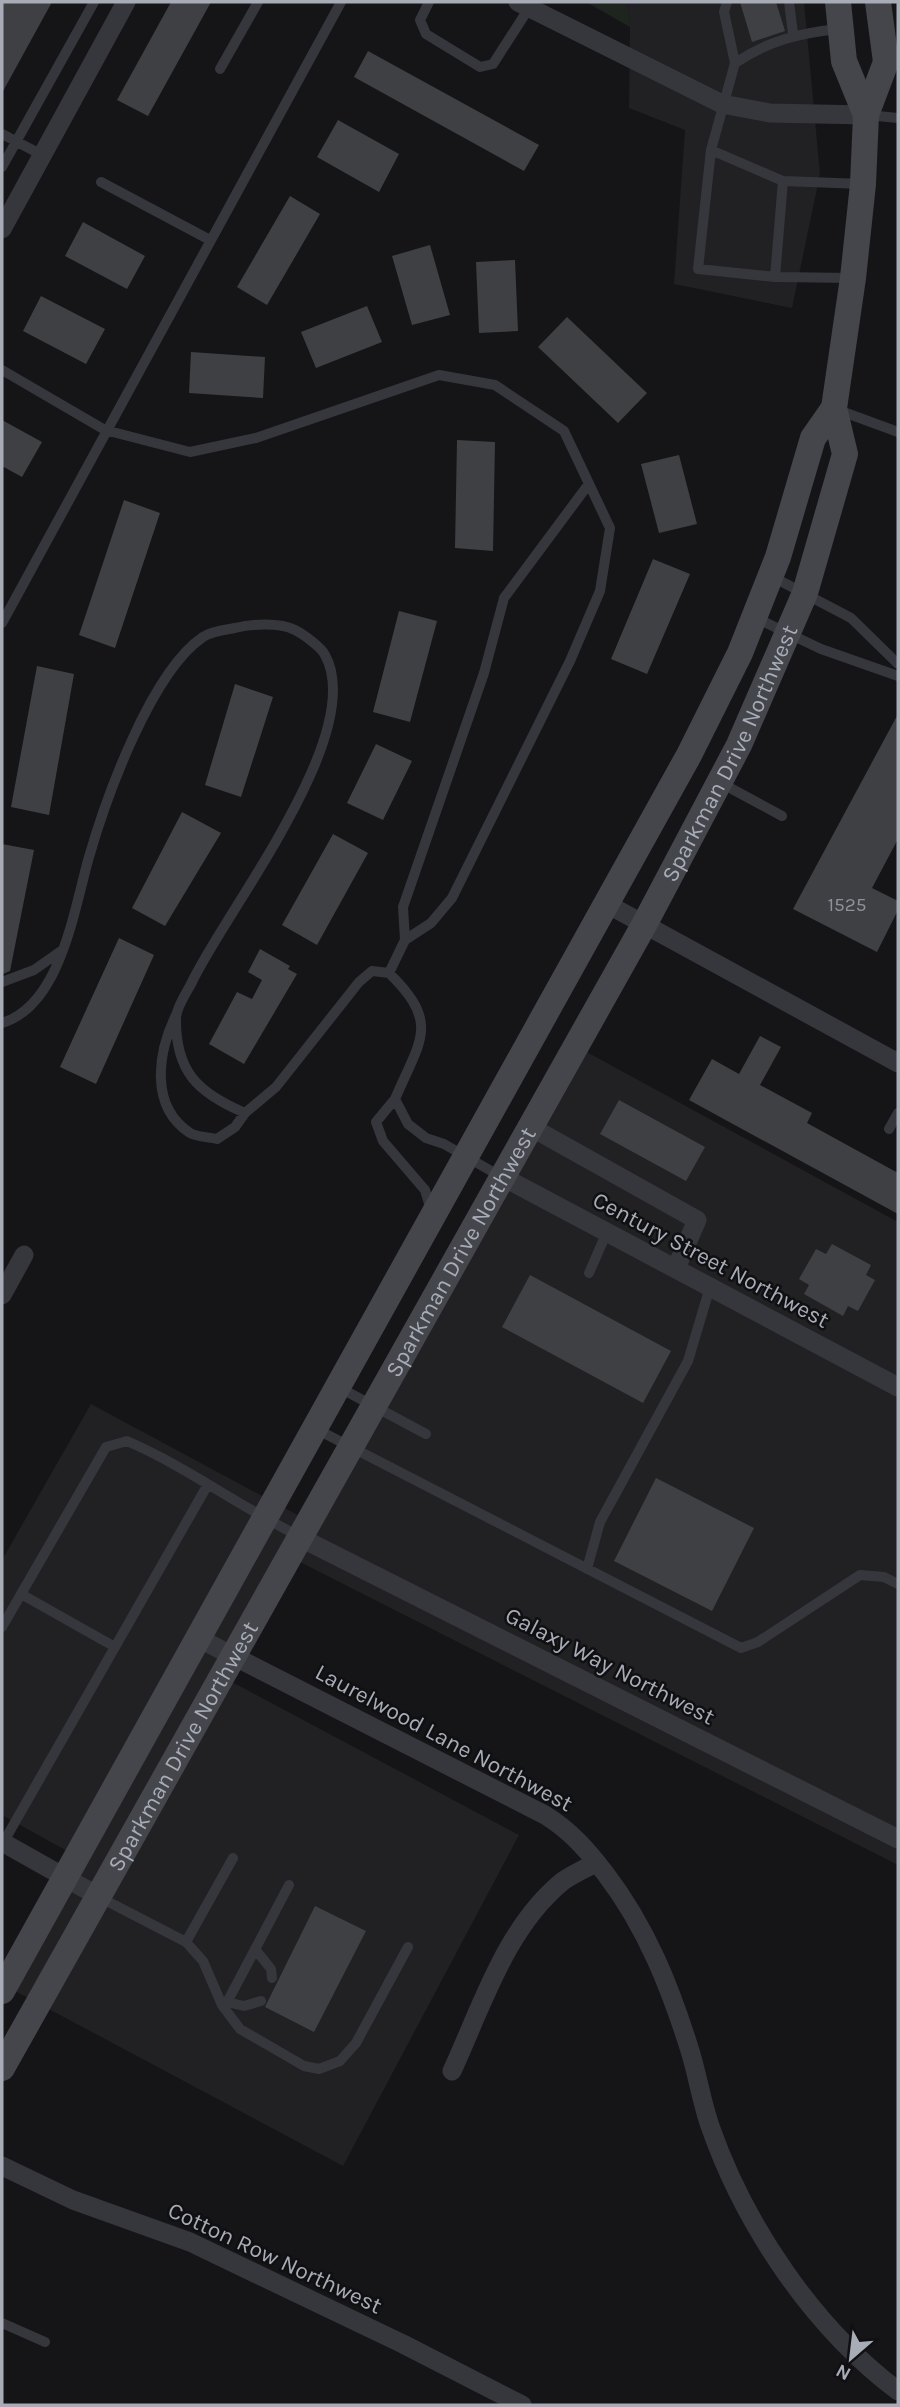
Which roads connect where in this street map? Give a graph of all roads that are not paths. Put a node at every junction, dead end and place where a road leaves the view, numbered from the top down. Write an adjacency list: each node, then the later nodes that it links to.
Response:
1 (94, 2): 19 (lane)
2 (258, 2): 14 (lane)
3 (341, 2): 27 (lane)
4 (429, 2): 10 (lane)
5 (727, 2): 13 (lane)
6 (789, 2): 12 (lane)
7 (838, 2): 11 (main road, Sparkman Drive Northwest)
8 (878, 2): 16 (main road, Sparkman Drive Northwest)
9 (121, 4): 21 (street)
10 (524, 5): 15 (street)
11 (841, 29): 12 (lane); 16 (main road, Sparkman Drive Northwest)
12 (793, 34): 13 (lane)
13 (735, 63): 15 (lane)
14 (220, 69)
15 (722, 104): 16 (street); 20 (lane)
16 (866, 115): 17 (lane); 25 (main road, Sparkman Drive Northwest)
17 (898, 118)
18 (2, 134): 19 (lane)
19 (16, 142): 21 (lane); 22 (lane)
20 (710, 150): 23 (lane); 28 (lane)
21 (42, 155): 26 (street)
22 (2, 167)
23 (783, 181): 25 (lane); 28 (lane)
24 (101, 182): 27 (lane)
25 (863, 184): 29 (main road, Sparkman Drive Northwest)
26 (2, 229)
27 (209, 240): 32 (lane)
28 (775, 277): 29 (lane)
29 (853, 278): 31 (main road, Sparkman Drive Northwest)
30 (2, 369): 32 (lane)
31 (834, 408): 33 (lane); 35 (main road, Sparkman Drive Northwest); 36 (main road, Sparkman Drive Northwest)
32 (106, 430): 34 (lane); 38 (lane)
33 (898, 432)
34 (589, 485): 46 (lane); 46 (lane)
35 (771, 576): 36 (lane); 37 (main road, Sparkman Drive Northwest)
36 (805, 593): 39 (main road, Sparkman Drive Northwest); 40 (lane)
37 (754, 617): 39 (lane); 44 (main road, Sparkman Drive Northwest)
38 (2, 623)
39 (786, 632): 41 (lane); 42 (main road, Sparkman Drive Northwest)
40 (898, 664)
41 (898, 676)
42 (720, 782): 43 (lane); 45 (main road, Sparkman Drive Northwest)
43 (782, 816)
44 (607, 904): 45 (street); 58 (main road, Sparkman Drive Northwest)
45 (644, 925): 52 (street); 56 (main road, Sparkman Drive Northwest)
46 (405, 940): 48 (lane)
47 (61, 951): 49 (lane); 50 (lane); 51 (lane)
48 (388, 973): 53 (lane); 55 (lane)
49 (2, 982)
50 (176, 1014): 55 (lane); 55 (lane)
51 (2, 1023)
52 (898, 1063)
53 (395, 1099): 58 (lane); 60 (lane)
54 (898, 1112): 57 (lane)
55 (245, 1113)
56 (529, 1126): 59 (main road, Sparkman Drive Northwest); 63 (street)
57 (889, 1129)
58 (466, 1158): 59 (lane); 60 (main road, Sparkman Drive Northwest)
59 (501, 1176): 61 (street, Century Street Northwest); 69 (main road, Sparkman Drive Northwest)
60 (433, 1217): 67 (main road, Sparkman Drive Northwest)
61 (607, 1232): 63 (street, Century Street Northwest); 64 (lane)
62 (24, 1255): 66 (street)
63 (676, 1268): 65 (street, Century Street Northwest)
64 (589, 1273)
65 (710, 1286): 68 (street, Century Street Northwest); 76 (lane)
66 (2, 1295)
67 (338, 1387): 69 (lane); 70 (main road, Sparkman Drive Northwest)
68 (898, 1387)
69 (373, 1405): 71 (lane); 72 (main road, Sparkman Drive Northwest)
70 (315, 1429): 72 (lane); 74 (main road, Sparkman Drive Northwest)
71 (426, 1434)
72 (350, 1447): 75 (main road, Sparkman Drive Northwest); 76 (lane)
73 (207, 1486): 74 (lane); 78 (lane); 81 (lane)
74 (264, 1519): 75 (lane); 80 (main road, Sparkman Drive Northwest)
75 (299, 1536): 82 (main road, Sparkman Drive Northwest); 83 (street, Galaxy Way Northwest)
76 (587, 1569): 77 (lane)
77 (898, 1584)
78 (21, 1594): 79 (lane); 81 (lane)
79 (2, 1627)
80 (198, 1638): 82 (street, Laurelwood Lane Northwest); 87 (main road, Sparkman Drive Northwest)
81 (115, 1647): 84 (lane)
82 (233, 1656): 86 (street, Laurelwood Lane Northwest); 89 (main road, Sparkman Drive Northwest)
83 (898, 1839)
84 (2, 1842): 87 (street)
85 (233, 1858): 90 (lane)
86 (596, 1863): 98 (street); 102 (street, Laurelwood Lane Northwest)
87 (65, 1878): 89 (street); 94 (main road, Sparkman Drive Northwest)
88 (289, 1885): 92 (lane)
89 (98, 1896): 90 (lane); 97 (main road, Sparkman Drive Northwest)
90 (186, 1942): 96 (lane)
91 (408, 1947): 96 (lane)
92 (255, 1949): 93 (lane); 96 (lane)
93 (272, 1978)
94 (2, 1991)
95 (261, 2001): 96 (lane)
96 (225, 2005)
97 (6, 2053)
98 (452, 2071)
99 (2, 2166): 103 (street, Cotton Row Northwest)
100 (2, 2323): 101 (lane)
101 (45, 2342)
102 (898, 2391)
103 (522, 2405)

